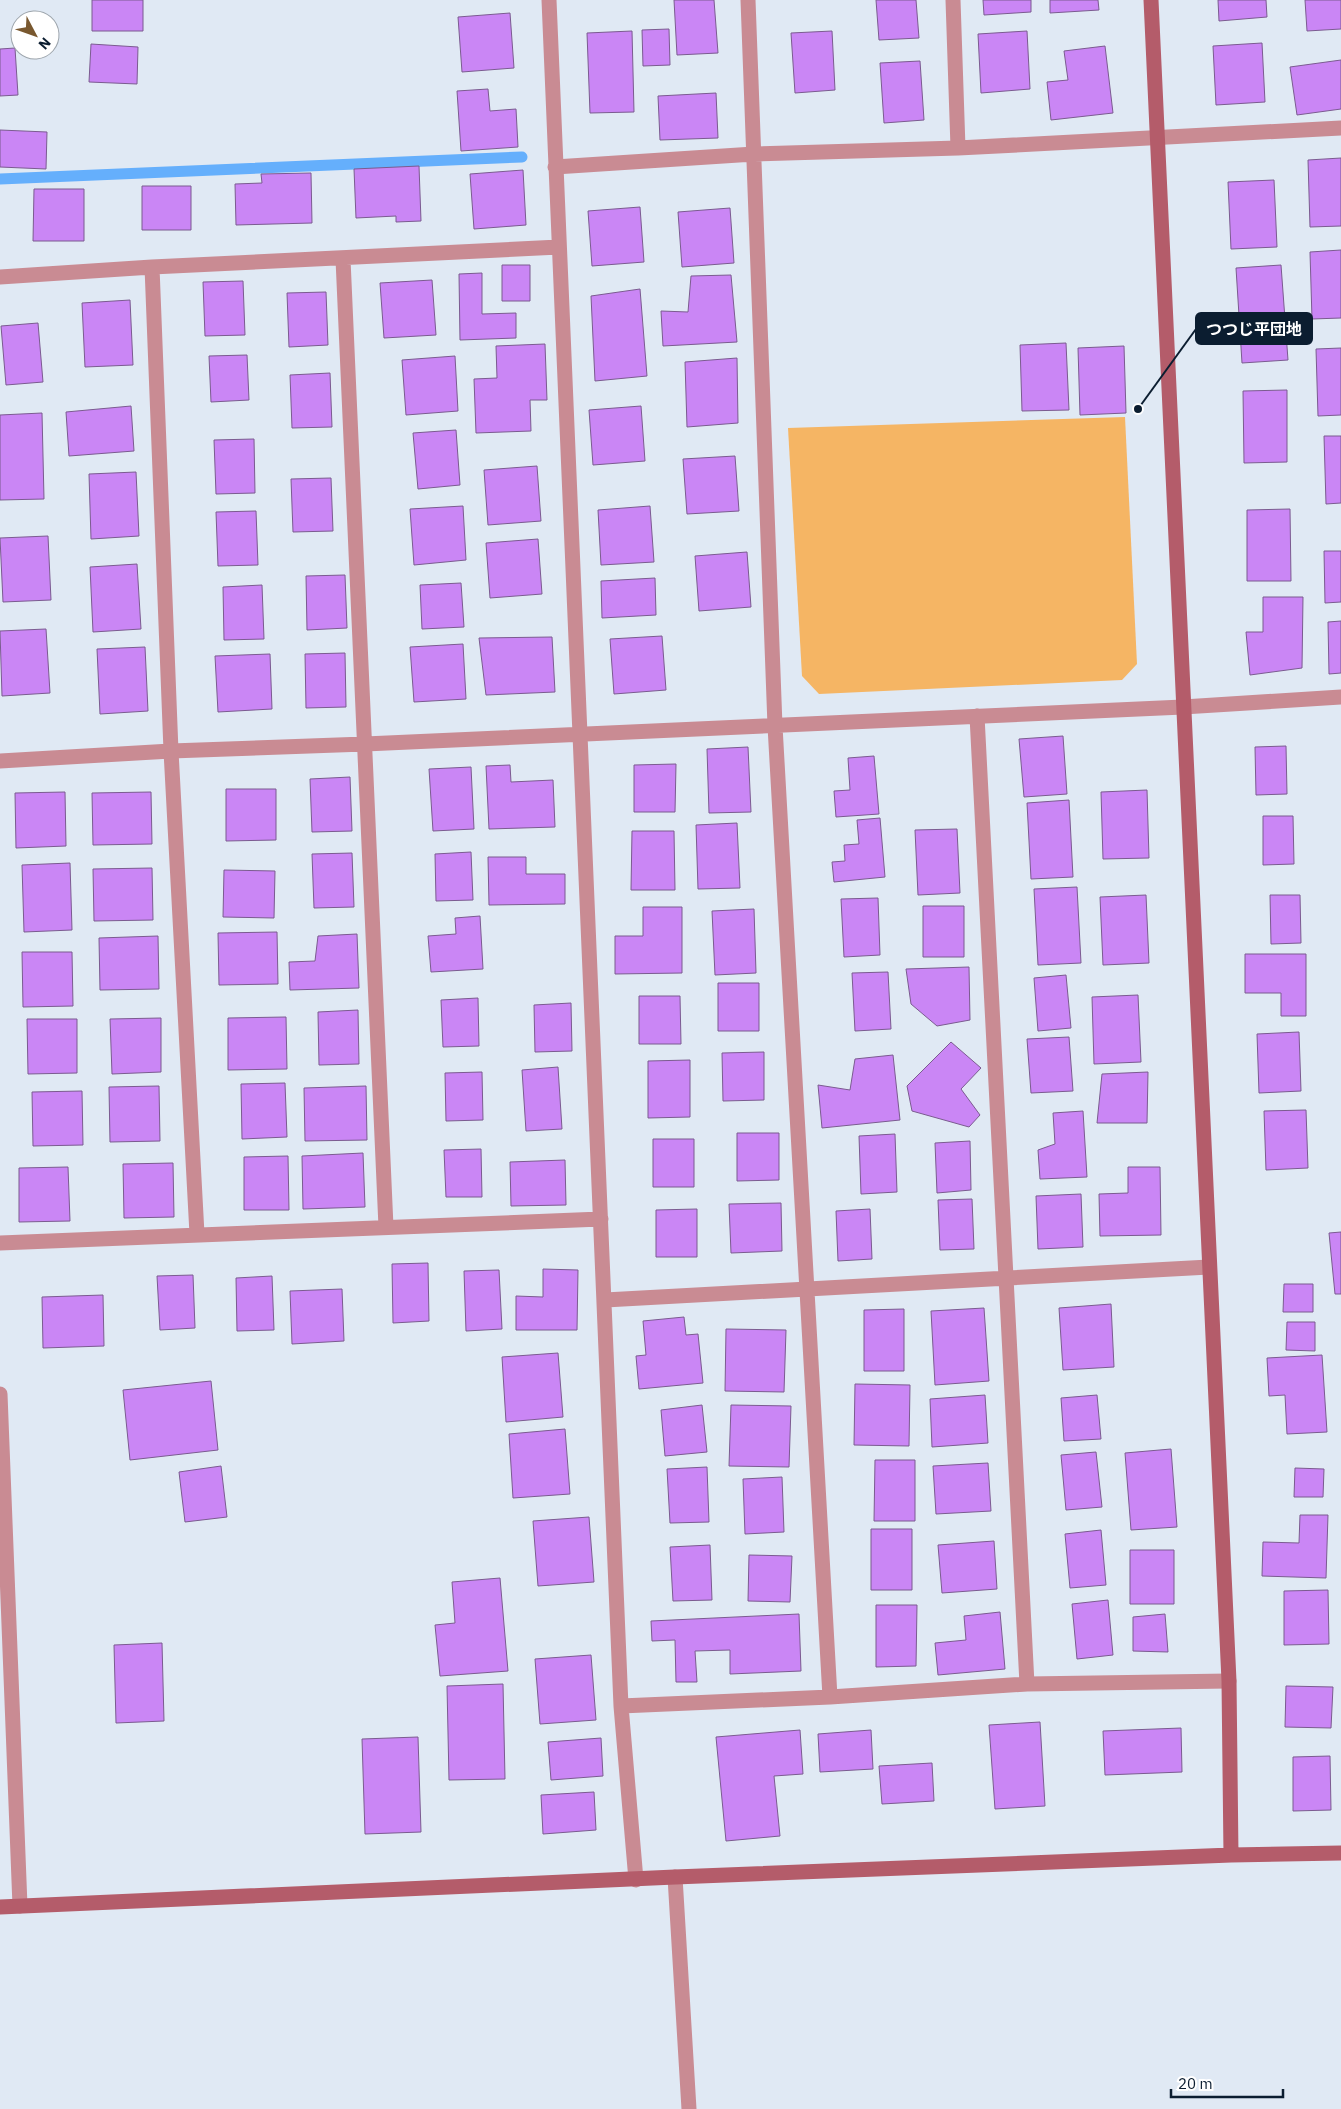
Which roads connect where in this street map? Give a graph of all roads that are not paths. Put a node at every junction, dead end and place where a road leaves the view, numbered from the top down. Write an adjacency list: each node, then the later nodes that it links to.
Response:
1 (549, 0): 9 (street)
2 (748, 0): 8 (street)
3 (952, 0): 7 (street)
4 (1151, 0): 6 (street)
5 (1341, 128): 6 (street)
6 (1157, 138): 7 (street); 15 (street)
7 (958, 148): 8 (street)
8 (754, 154): 9 (street); 17 (street)
9 (555, 167): 10 (street)
10 (559, 247): 11 (street); 18 (street)
11 (343, 259): 12 (street); 19 (street)
12 (152, 267): 13 (street); 20 (street)
13 (0, 277)
14 (1341, 697): 15 (street)
15 (1183, 707): 16 (street); 26 (street)
16 (978, 716): 17 (street); 27 (street)
17 (775, 726): 18 (street); 28 (street)
18 (579, 734): 19 (street); 22 (street)
19 (365, 744): 20 (street); 23 (street)
20 (171, 751): 21 (street); 24 (street)
21 (0, 761)
22 (601, 1219): 23 (street); 29 (street)
23 (386, 1227): 24 (street)
24 (197, 1234): 25 (street)
25 (0, 1243)
26 (1209, 1267): 27 (street); 31 (street)
27 (1006, 1278): 28 (street); 32 (street)
28 (807, 1289): 29 (street); 33 (street)
29 (604, 1300): 34 (street)
30 (0, 1394): 39 (street)
31 (1229, 1680): 32 (street); 36 (street)
32 (1027, 1684): 33 (street)
33 (830, 1697): 34 (street)
34 (621, 1706): 38 (street)
35 (1341, 1853): 36 (street)
36 (1231, 1855): 37 (street)
37 (675, 1878): 38 (street); 41 (street)
38 (636, 1880): 39 (street)
39 (20, 1906): 40 (street)
40 (0, 1907)
41 (689, 2109)

